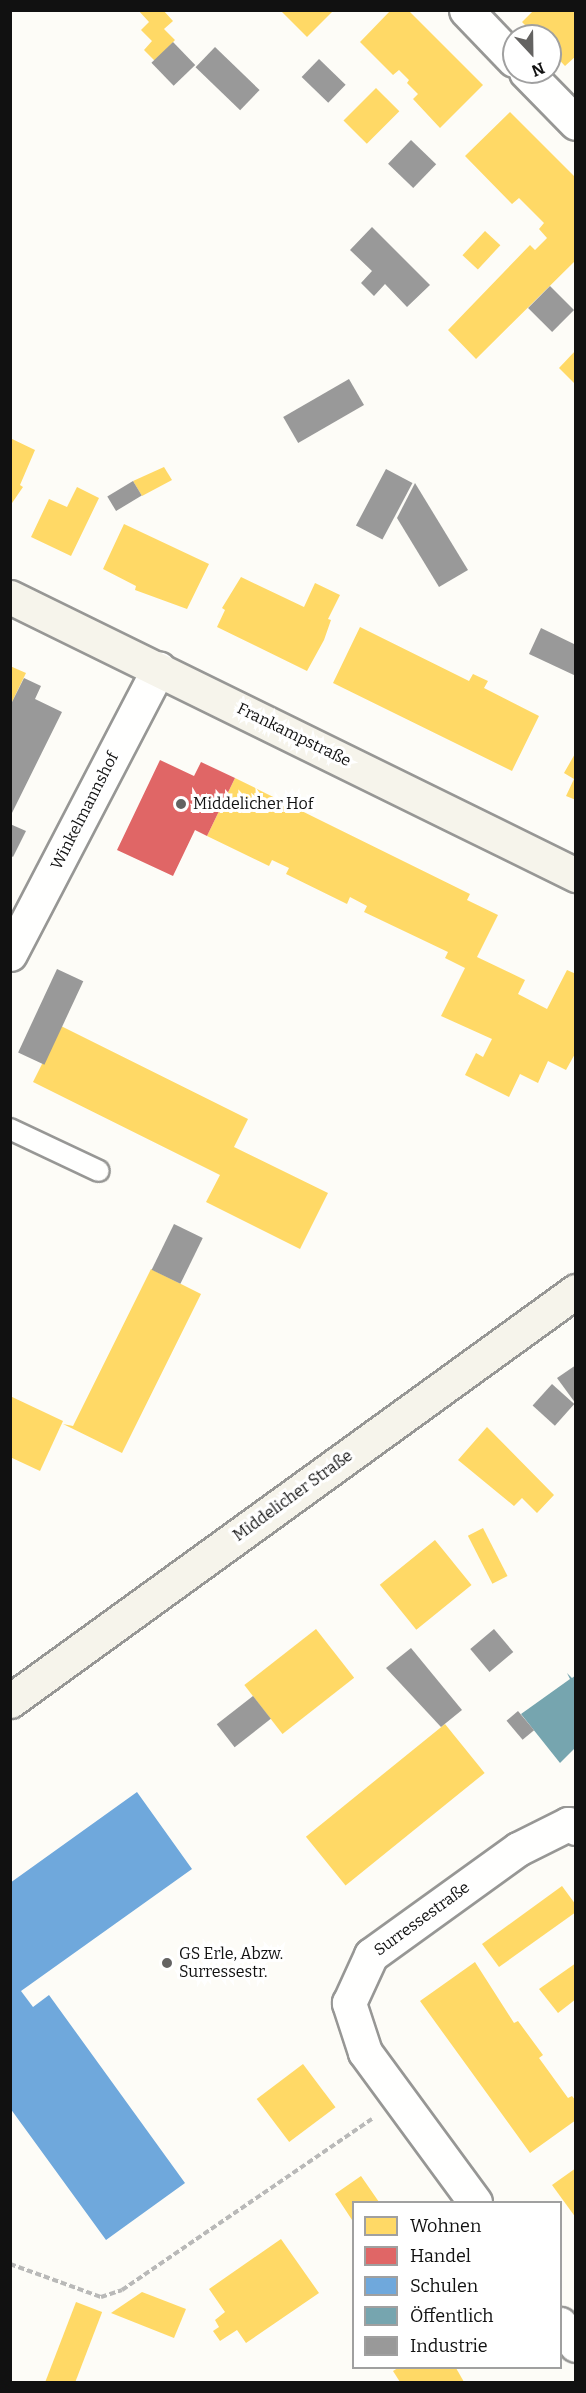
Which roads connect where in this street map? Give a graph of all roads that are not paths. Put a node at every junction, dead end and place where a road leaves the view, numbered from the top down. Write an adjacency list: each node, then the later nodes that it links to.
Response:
1 (466, 10): 2 (street)
2 (502, 48)
3 (538, 84): 4 (street)
4 (576, 123)
5 (10, 597): 6 (street, Frankampstraße)
6 (159, 668): 7 (street, Frankampstraße); 8 (street, Winkelmannshof)
7 (576, 875)
8 (10, 954)
9 (10, 1129): 10 (lane)
10 (99, 1172)
11 (576, 1291): 12 (street, Middelicher Straße)
12 (10, 1701)
13 (572, 1826): 14 (street, Surressestraße)
14 (474, 2201)
15 (562, 2325): 16 (street)
16 (576, 2345)

